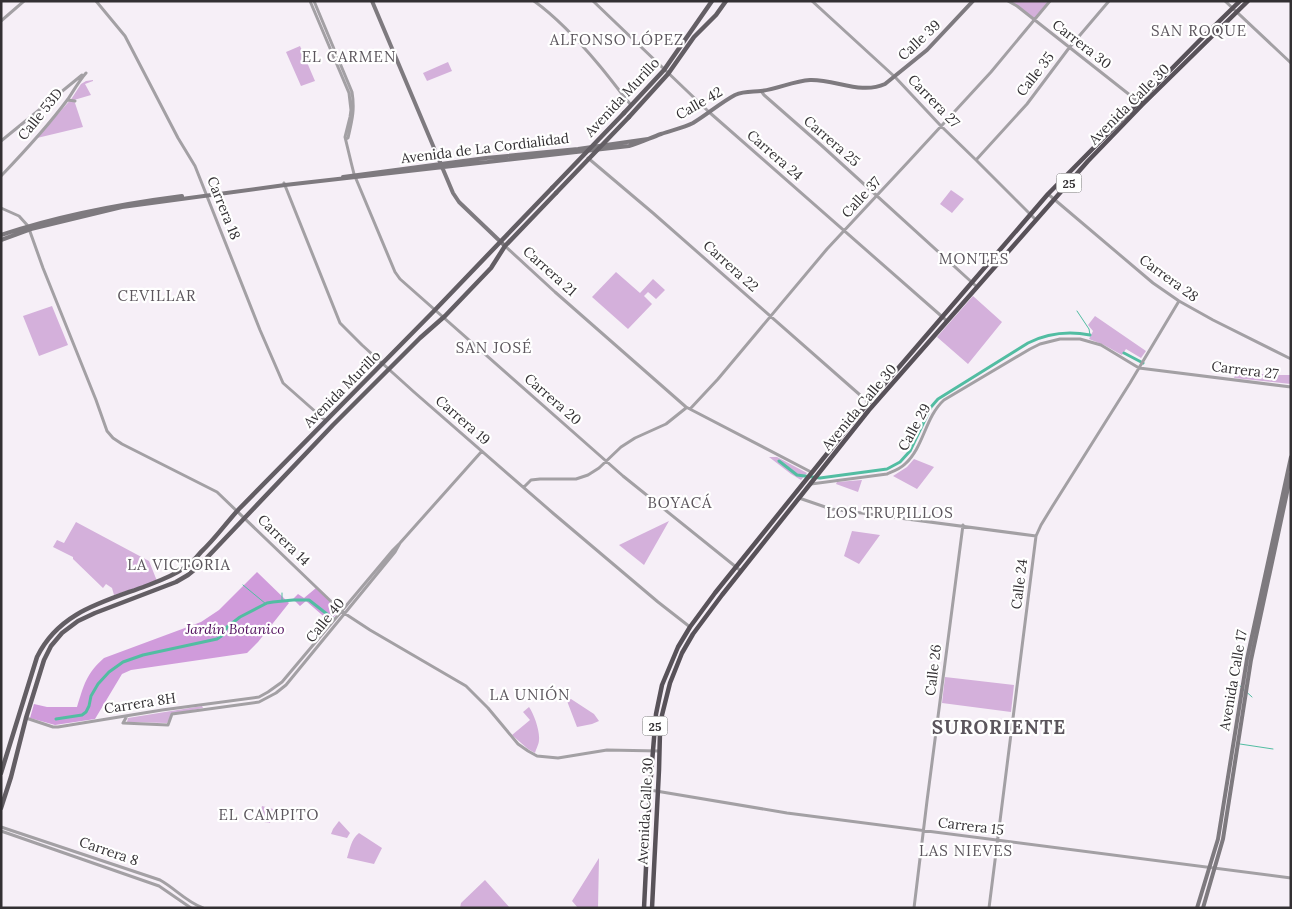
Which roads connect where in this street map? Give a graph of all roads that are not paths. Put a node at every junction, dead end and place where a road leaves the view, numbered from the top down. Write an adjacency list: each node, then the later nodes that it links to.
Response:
1 (24, 1): 19 (street)
2 (96, 1): 40 (street, Carrera 18)
3 (312, 1): 38 (street, Carrera 20)
4 (372, 1): 36 (main road, Carrera 21)
5 (534, 1): 29 (street)
6 (593, 1): 22 (street, Carrera 24)
7 (712, 1): 22 (main road, Avenida Murillo)
8 (726, 1): 22 (main road, Avenida Murillo)
9 (812, 1): 23 (street, Carrera 27)
10 (973, 1): 23 (main road, Calle 39)
11 (1008, 1): 18 (street, Carrera 30)
12 (1050, 1): 18 (street, Calle 37)
13 (1109, 1): 20 (street, Calle 35)
14 (1225, 1): 17 (street)
15 (1240, 1): 17 (highway, Avenida Calle 30 / 25)
16 (1248, 1): 17 (highway, Avenida Calle 30 / 25)
17 (1235, 10): 21 (street); 28 (highway, Avenida Calle 30 / 25)
18 (1034, 20): 20 (street, Carrera 30); 31 (street, Calle 37)
19 (1, 21)
20 (1070, 48): 28 (street, Carrera 30); 35 (street, Calle 35)
21 (1291, 63)
22 (666, 72): 29 (main road, Avenida Murillo); 30 (street, Carrera 24); 52 (main road, Avenida Murillo, bridge)
23 (895, 77): 24 (main road, Calle 39); 31 (street, Carrera 27)
24 (874, 88): 25 (main road, Calle 42)
25 (761, 91): 30 (main road, Calle 42); 42 (street, Carrera 25)
26 (68, 100): 27 (street); 33 (street, Calle 53D); 37 (street, Calle 53D)
27 (75, 101)
28 (1140, 104): 41 (highway, Avenida Calle 30 / 25); 43 (highway, Avenida Calle 30 / 25)
29 (631, 105): 51 (main road, Avenida Murillo, bridge)
30 (709, 112): 32 (main road, Calle 42); 48 (street, Carrera 24)
31 (941, 126): 35 (street, Carrera 27); 42 (street, Calle 37)
32 (649, 139): 34 (main road, Avenida de La Cordialidad)
33 (1, 141)
34 (579, 150): 36 (main road, Avenida de La Cordialidad); 57 (street, Carrera 22)
35 (976, 160): 45 (street, Carrera 27)
36 (442, 166): 38 (main road, Avenida de La Cordialidad); 51 (main road, Carrera 21)
37 (1, 176)
38 (356, 176): 39 (main road, Avenida de La Cordialidad); 56 (street, Carrera 20)
39 (284, 184): 40 (main road, Avenida de La Cordialidad); 62 (street, Carrera 19)
40 (206, 194): 47 (main road, Avenida de La Cordialidad); 68 (street, Carrera 18)
41 (1048, 194): 43 (street, Carrera 28); 45 (highway, Avenida Calle 30 / 25)
42 (877, 196): 48 (street, Calle 37); 53 (street, Carrera 25)
43 (1054, 199): 46 (highway, Avenida Calle 30 / 25); 55 (street, Carrera 28)
44 (1, 208): 47 (street)
45 (1030, 214): 46 (street, Carrera 27); 53 (highway, Avenida Calle 30 / 25)
46 (1036, 220): 54 (highway, Avenida Calle 30 / 25)
47 (28, 228): 49 (main road, Avenida de La Cordialidad); 50 (main road, Avenida de La Cordialidad); 77 (street, Carrera 14)
48 (844, 231): 57 (street, Calle 37); 58 (street, Carrera 24)
49 (1, 235)
50 (1, 240)
51 (500, 241): 52 (main road, Carrera 21); 56 (main road, Avenida Murillo)
52 (505, 246): 59 (main road, Avenida Murillo); 67 (street, Carrera 21)
53 (972, 282): 54 (street, Carrera 25); 58 (highway, Avenida Calle 30 / 25)
54 (977, 288): 60 (highway, Avenida Calle 30 / 25)
55 (1179, 302): 61 (street, Carrera 28); 63 (street, Calle 24)
56 (435, 310): 59 (street, Carrera 20); 62 (main road, Avenida Murillo)
57 (770, 316): 66 (street, Carrera 22); 67 (street, Calle 37)
58 (942, 317): 60 (street, Carrera 24); 66 (highway, Avenida Calle 30 / 25)
59 (443, 318): 64 (main road, Avenida Murillo); 71 (street, Carrera 20)
60 (947, 321): 74 (highway, Avenida Calle 30 / 25)
61 (1291, 359)
62 (383, 364): 64 (street, Carrera 19); 68 (main road, Avenida Murillo)
63 (1139, 367): 65 (street, Carrera 27); 74 (street, Calle 29); 80 (street, Calle 24)
64 (388, 369): 69 (street, Carrera 19); 78 (main road, Avenida Murillo)
65 (1291, 387)
66 (868, 402): 72 (highway, Avenida Calle 30 / 25)
67 (688, 408): 71 (street, Calle 37); 72 (street, Carrera 21)
68 (326, 421): 77 (main road, Avenida Murillo)
69 (482, 451): 75 (street, Carrera 19); 81 (street, Calle 40)
70 (1291, 457): 87 (main road, Avenida Calle 17)
71 (607, 461): 75 (street, Calle 37); 82 (street, Carrera 20)
72 (810, 474): 82 (highway, Avenida Calle 30 / 25)
73 (1291, 474): 87 (main road, Avenida Calle 17)
74 (811, 483): 76 (highway, Avenida Calle 30 / 25)
75 (524, 487): 86 (street, Carrera 19)
76 (798, 498): 79 (street); 83 (highway, Avenida Calle 30 / 25)
77 (238, 511): 78 (street, Carrera 14); 95 (main road, Avenida Murillo)
78 (245, 518): 84 (street, Carrera 14); 91 (main road, Avenida Murillo)
79 (963, 526): 80 (street); 101 (street, Calle 26)
80 (1036, 536): 102 (street, Calle 24)
81 (400, 542): 84 (street, Calle 40); 85 (street, Calle 40)
82 (736, 567): 83 (street, Carrera 20); 86 (highway, Avenida Calle 30 / 25)
83 (741, 571): 94 (highway, Avenida Calle 30 / 25)
84 (342, 610): 85 (street, Carrera 14); 88 (street, Calle 40)
85 (345, 614): 89 (street, Calle 40); 93 (street, Carrera 14)
86 (690, 628): 93 (highway, Avenida Calle 30 / 25)
87 (1245, 686): 92 (main road, Avenida Calle 17)
88 (259, 697): 90 (street, Carrera 8H)
89 (259, 702): 90 (street, Carrera 8H)
90 (127, 716): 91 (street, Carrera 8H)
91 (26, 718): 98 (main road, Avenida Murillo)
92 (1236, 744): 103 (main road, Avenida Calle 17); 104 (main road, Avenida Calle 17)
93 (653, 751): 94 (street, Carrera 14); 96 (highway, Avenida Calle 30 / 25)
94 (659, 751): 97 (highway, Avenida Calle 30 / 25)
95 (1, 773)
96 (650, 790): 97 (street, Carrera 15); 108 (highway, Avenida Calle 30 / 25)
97 (658, 791): 101 (street, Carrera 15); 109 (highway, Avenida Calle 30 / 25)
98 (1, 808)
99 (1, 827): 107 (street, Carrera 8)
100 (1, 831): 106 (street, Carrera 8)
101 (923, 831): 102 (street, Carrera 15); 110 (street, Calle 26)
102 (997, 841): 103 (street, Carrera 15); 111 (street, Calle 24)
103 (1210, 867): 104 (street, Carrera 15); 112 (main road, Avenida Calle 17)
104 (1215, 868): 105 (street, Carrera 15); 113 (main road, Avenida Calle 17)
105 (1291, 878)
106 (191, 908)
107 (203, 908)
108 (644, 908)
109 (652, 908)
110 (914, 908)
111 (989, 908)
112 (1198, 908)
113 (1202, 908)

